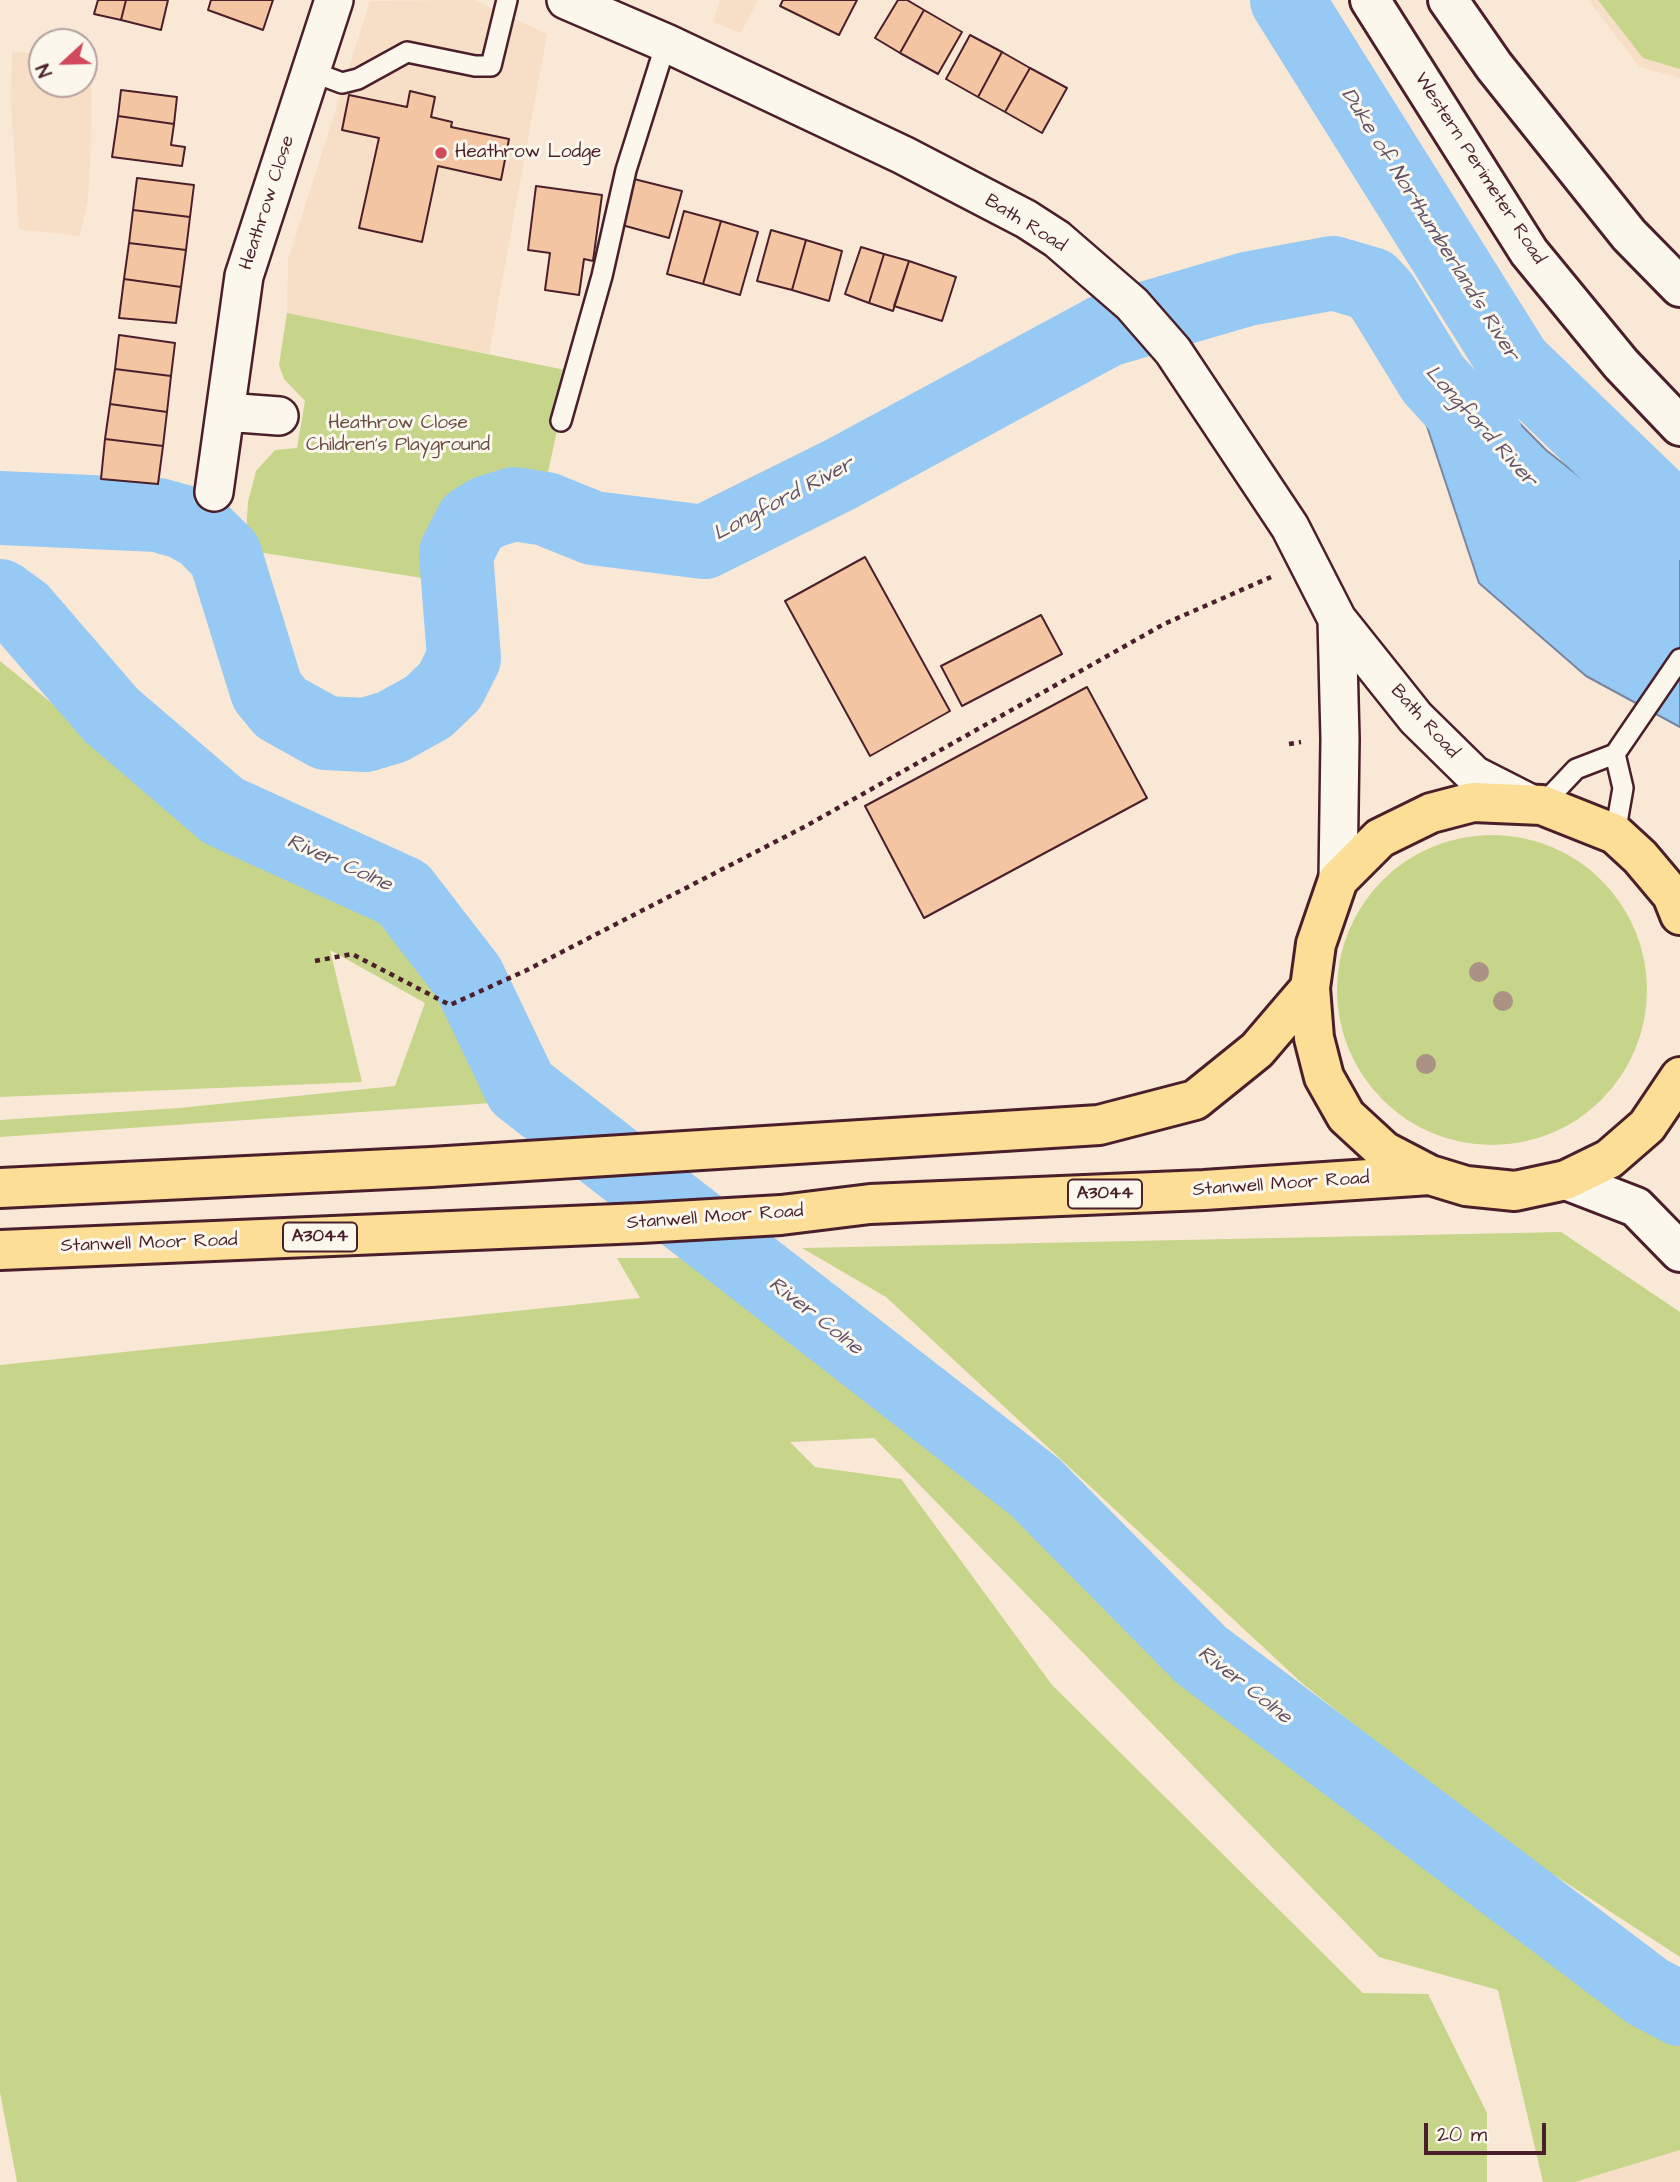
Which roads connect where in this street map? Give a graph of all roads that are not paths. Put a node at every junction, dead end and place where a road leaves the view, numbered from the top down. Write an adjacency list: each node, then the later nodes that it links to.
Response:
1 (334, 0): 7 (street, Heathrow Close)
2 (507, 0): 7 (lane)
3 (566, 0): 6 (street, Bath Road)
4 (1370, 0): 12 (street, Western Perimeter Road)
5 (1448, 0): 8 (street)
6 (666, 43): 11 (lane); 14 (street, Bath Road)
7 (310, 71): 9 (street, Heathrow Close)
8 (1680, 287)
9 (225, 412): 10 (street); 13 (street, Heathrow Close)
10 (279, 416)
11 (561, 421)
12 (1680, 426)
13 (214, 492)
14 (1337, 619): 17 (street, Bath Road); 20 (street, Bath Road)
15 (1680, 659): 16 (lane)
16 (1618, 749): 17 (lane); 18 (lane)
17 (1535, 804): 18 (main road); 20 (main road)
18 (1628, 845): 19 (main road); 21 (main road)
19 (1680, 870)
20 (1338, 880): 22 (main road)
21 (1680, 915)
22 (1310, 988): 24 (main road); 26 (main road)
23 (1680, 1077): 25 (main road)
24 (1430, 1175): 25 (main road); 27 (main road, Stanwell Moor Road / A3044)
25 (1566, 1180): 28 (street)
26 (0, 1188)
27 (0, 1250)
28 (1680, 1252)

